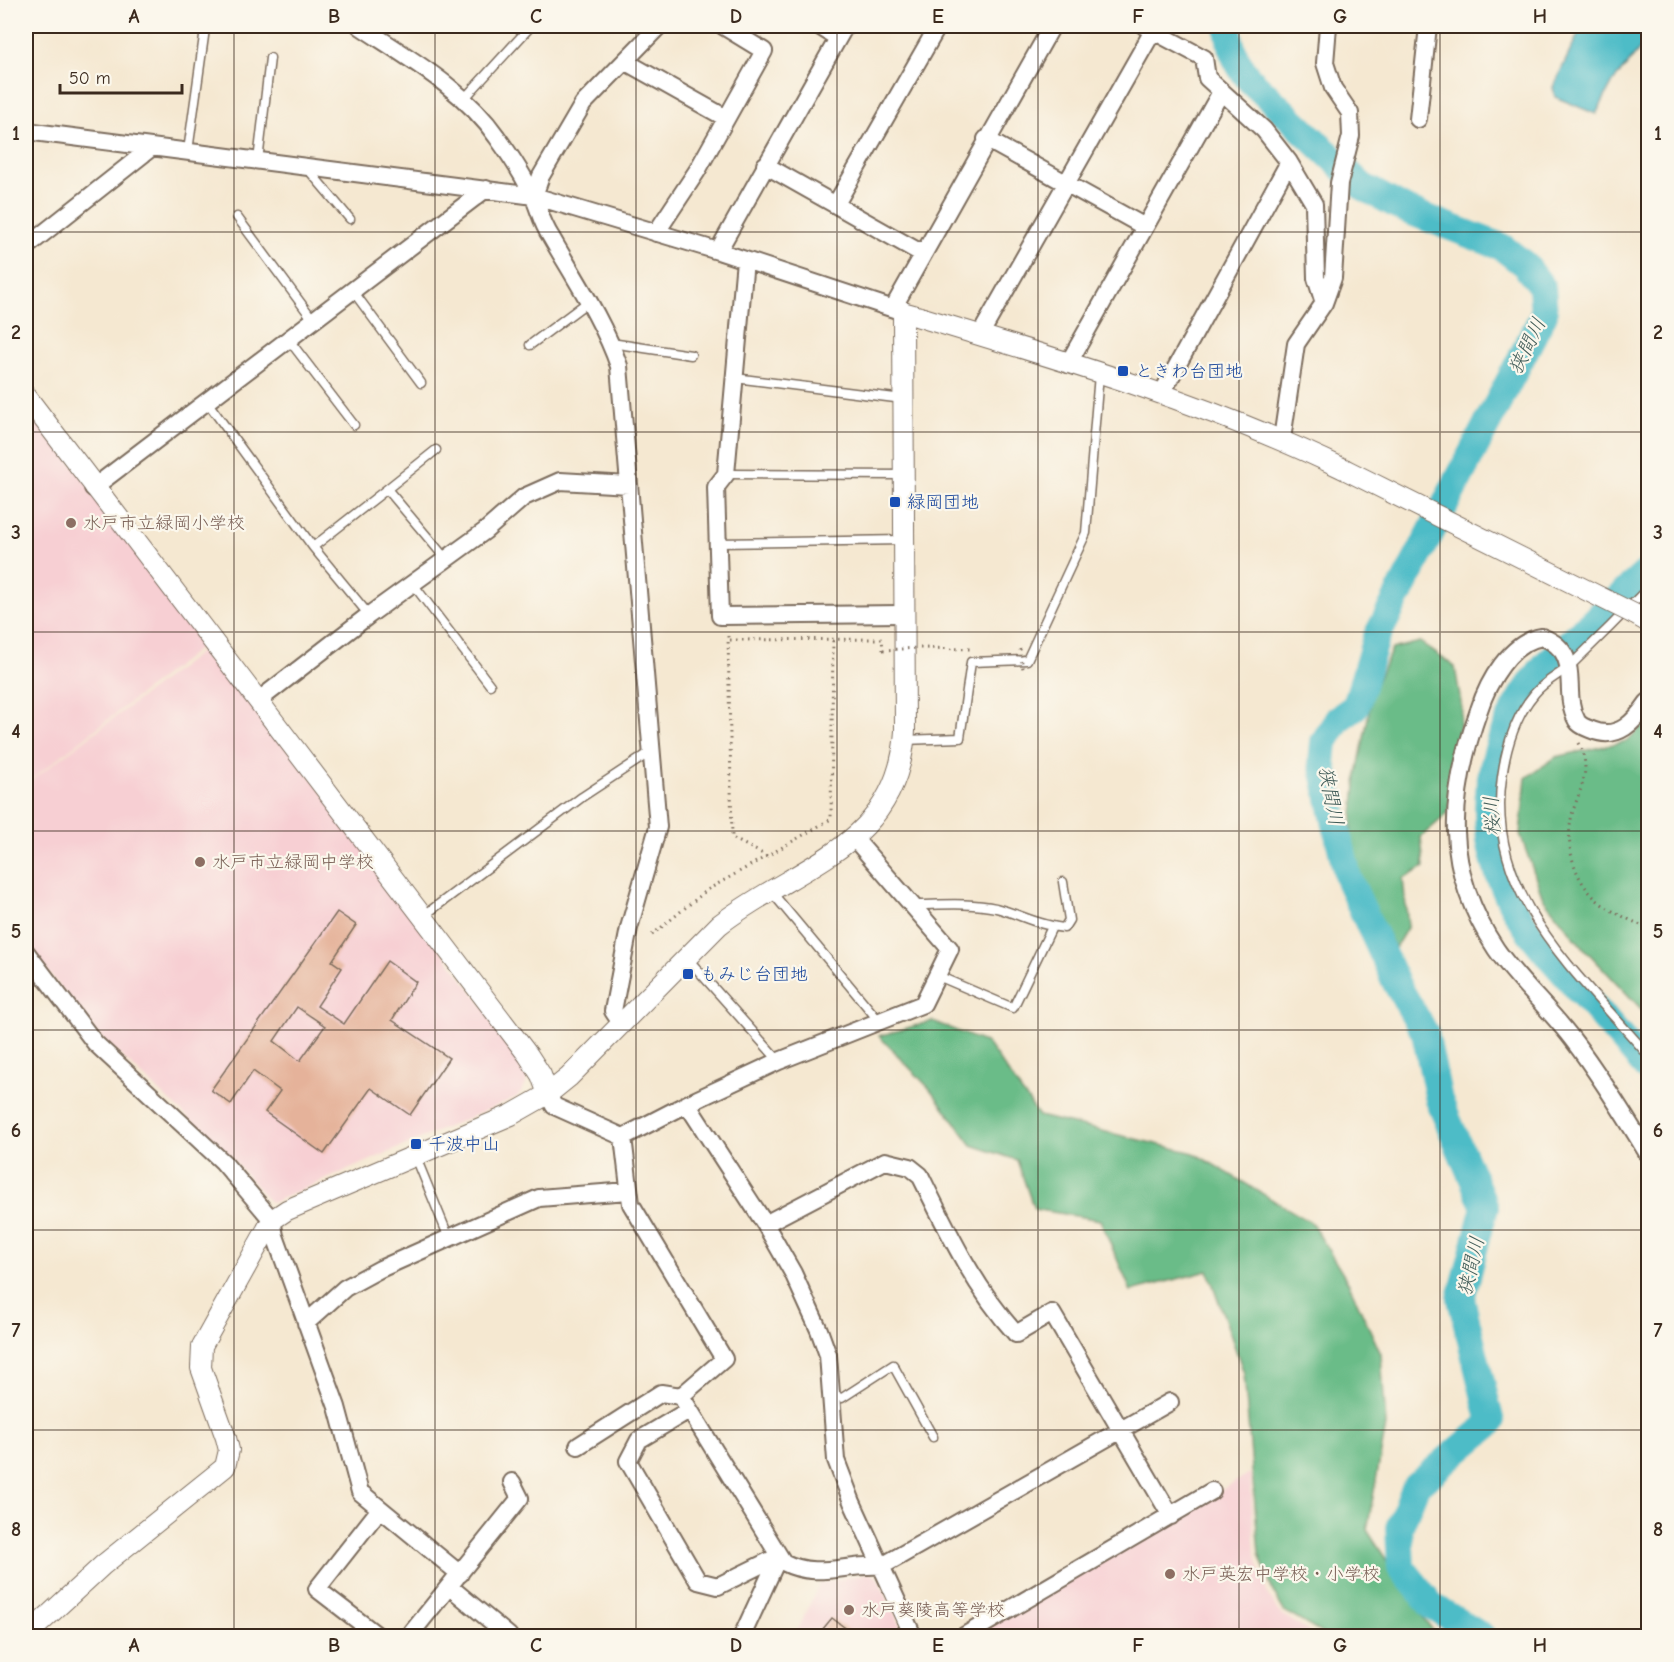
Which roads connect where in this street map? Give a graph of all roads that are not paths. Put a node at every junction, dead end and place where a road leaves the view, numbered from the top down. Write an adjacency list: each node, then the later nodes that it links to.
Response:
1 (360, 26): 16 (street)
2 (531, 26): 16 (lane)
3 (658, 26): 14 (street)
4 (723, 26): 17 (street)
5 (819, 26): 12 (street)
6 (938, 26): 30 (street)
7 (1052, 26): 20 (street)
8 (1328, 26): 41 (street)
9 (1428, 26): 18 (street)
10 (1148, 28): 15 (street); 27 (street)
11 (205, 29): 22 (lane)
12 (841, 32): 25 (street)
13 (270, 58): 23 (lane)
14 (626, 62): 17 (street); 29 (street)
15 (1221, 92): 24 (street); 33 (street)
16 (463, 100): 29 (street)
17 (726, 118): 34 (street)
18 (1418, 119)
19 (26, 131): 21 (street)
20 (986, 139): 27 (street); 37 (street)
21 (151, 148): 22 (street); 35 (street)
22 (188, 151): 23 (street)
23 (258, 161): 26 (street)
24 (1289, 162): 41 (street); 53 (street)
25 (765, 165): 30 (street); 36 (street)
26 (305, 167): 28 (street); 32 (lane)
27 (1067, 183): 33 (street); 44 (street)
28 (486, 189): 29 (street); 39 (street)
29 (534, 196): 34 (street); 40 (street)
30 (836, 204): 37 (street)
31 (237, 217): 43 (lane)
32 (350, 219)
33 (1145, 227): 49 (street)
34 (656, 233): 36 (street)
35 (26, 247)
36 (718, 251): 38 (street)
37 (921, 253): 42 (street)
38 (745, 260): 42 (street); 51 (street)
39 (353, 291): 43 (street); 52 (lane)
40 (589, 301): 46 (street); 47 (lane)
41 (1324, 303): 58 (street)
42 (903, 312): 44 (street); 55 (street)
43 (314, 321): 45 (street)
44 (980, 336): 49 (street)
45 (289, 340): 56 (street); 57 (lane)
46 (611, 343): 48 (lane); 62 (street)
47 (530, 345)
48 (690, 355)
49 (1068, 364): 50 (street)
50 (1099, 373): 53 (street); 78 (lane)
51 (735, 378): 55 (lane); 60 (street)
52 (421, 383)
53 (1162, 393): 58 (street)
54 (26, 396): 63 (street)
55 (904, 399): 61 (street)
56 (208, 403): 63 (street); 67 (lane)
57 (354, 425)
58 (1282, 439): 73 (street, bridge)
59 (436, 450): 64 (lane)
60 (726, 474): 61 (lane); 66 (street)
61 (903, 475): 65 (street)
62 (629, 485): 68 (street); 79 (street)
63 (93, 488): 76 (street)
64 (387, 489): 67 (lane); 68 (lane)
65 (903, 540): 66 (lane); 71 (street)
66 (718, 543): 71 (street)
67 (313, 547): 72 (lane)
68 (446, 559): 69 (street)
69 (413, 584): 72 (street); 75 (lane)
70 (1648, 588): 74 (lane)
71 (903, 614): 78 (street)
72 (369, 615): 76 (street)
73 (1641, 618)
74 (1567, 661): 77 (street); 91 (lane); 96 (street)
75 (490, 685)
76 (259, 700): 84 (street)
77 (1648, 702)
78 (904, 740): 80 (street)
79 (653, 751): 84 (lane); 90 (street)
80 (854, 838): 82 (street); 83 (street)
81 (1063, 882): 85 (lane)
82 (770, 890): 87 (street); 89 (lane)
83 (911, 905): 85 (lane); 88 (street)
84 (421, 917): 93 (street)
85 (1052, 927): 88 (lane)
86 (26, 952): 99 (street)
87 (685, 956): 90 (street); 92 (lane)
88 (938, 976): 89 (street)
89 (879, 1022): 92 (street)
90 (621, 1023): 93 (street)
91 (1648, 1055)
92 (779, 1061): 94 (street)
93 (548, 1094): 95 (street); 97 (street)
94 (687, 1104): 95 (street); 100 (street)
95 (623, 1137): 98 (street)
96 (1648, 1154)
97 (415, 1155): 99 (street); 101 (lane)
98 (628, 1191): 101 (street); 105 (street)
99 (272, 1220): 102 (street); 116 (street)
100 (765, 1224): 103 (street); 106 (street)
101 (449, 1238): 102 (street)
102 (306, 1323): 111 (street)
103 (832, 1395): 107 (lane); 114 (street)
104 (1170, 1402): 106 (street)
105 (685, 1403): 108 (street); 113 (street); 113 (street)
106 (1120, 1429): 112 (street); 114 (street)
107 (933, 1437)
108 (579, 1446)
109 (512, 1482): 115 (street)
110 (1212, 1491): 112 (street)
111 (380, 1509): 115 (street); 117 (street)
112 (1171, 1516): 122 (street)
113 (779, 1556): 114 (street); 120 (street)
114 (882, 1566): 121 (street)
115 (455, 1581): 118 (street); 119 (street)
116 (26, 1636)
117 (378, 1636)
118 (409, 1636)
119 (509, 1636)
120 (742, 1636)
121 (913, 1636)
122 (964, 1636)

